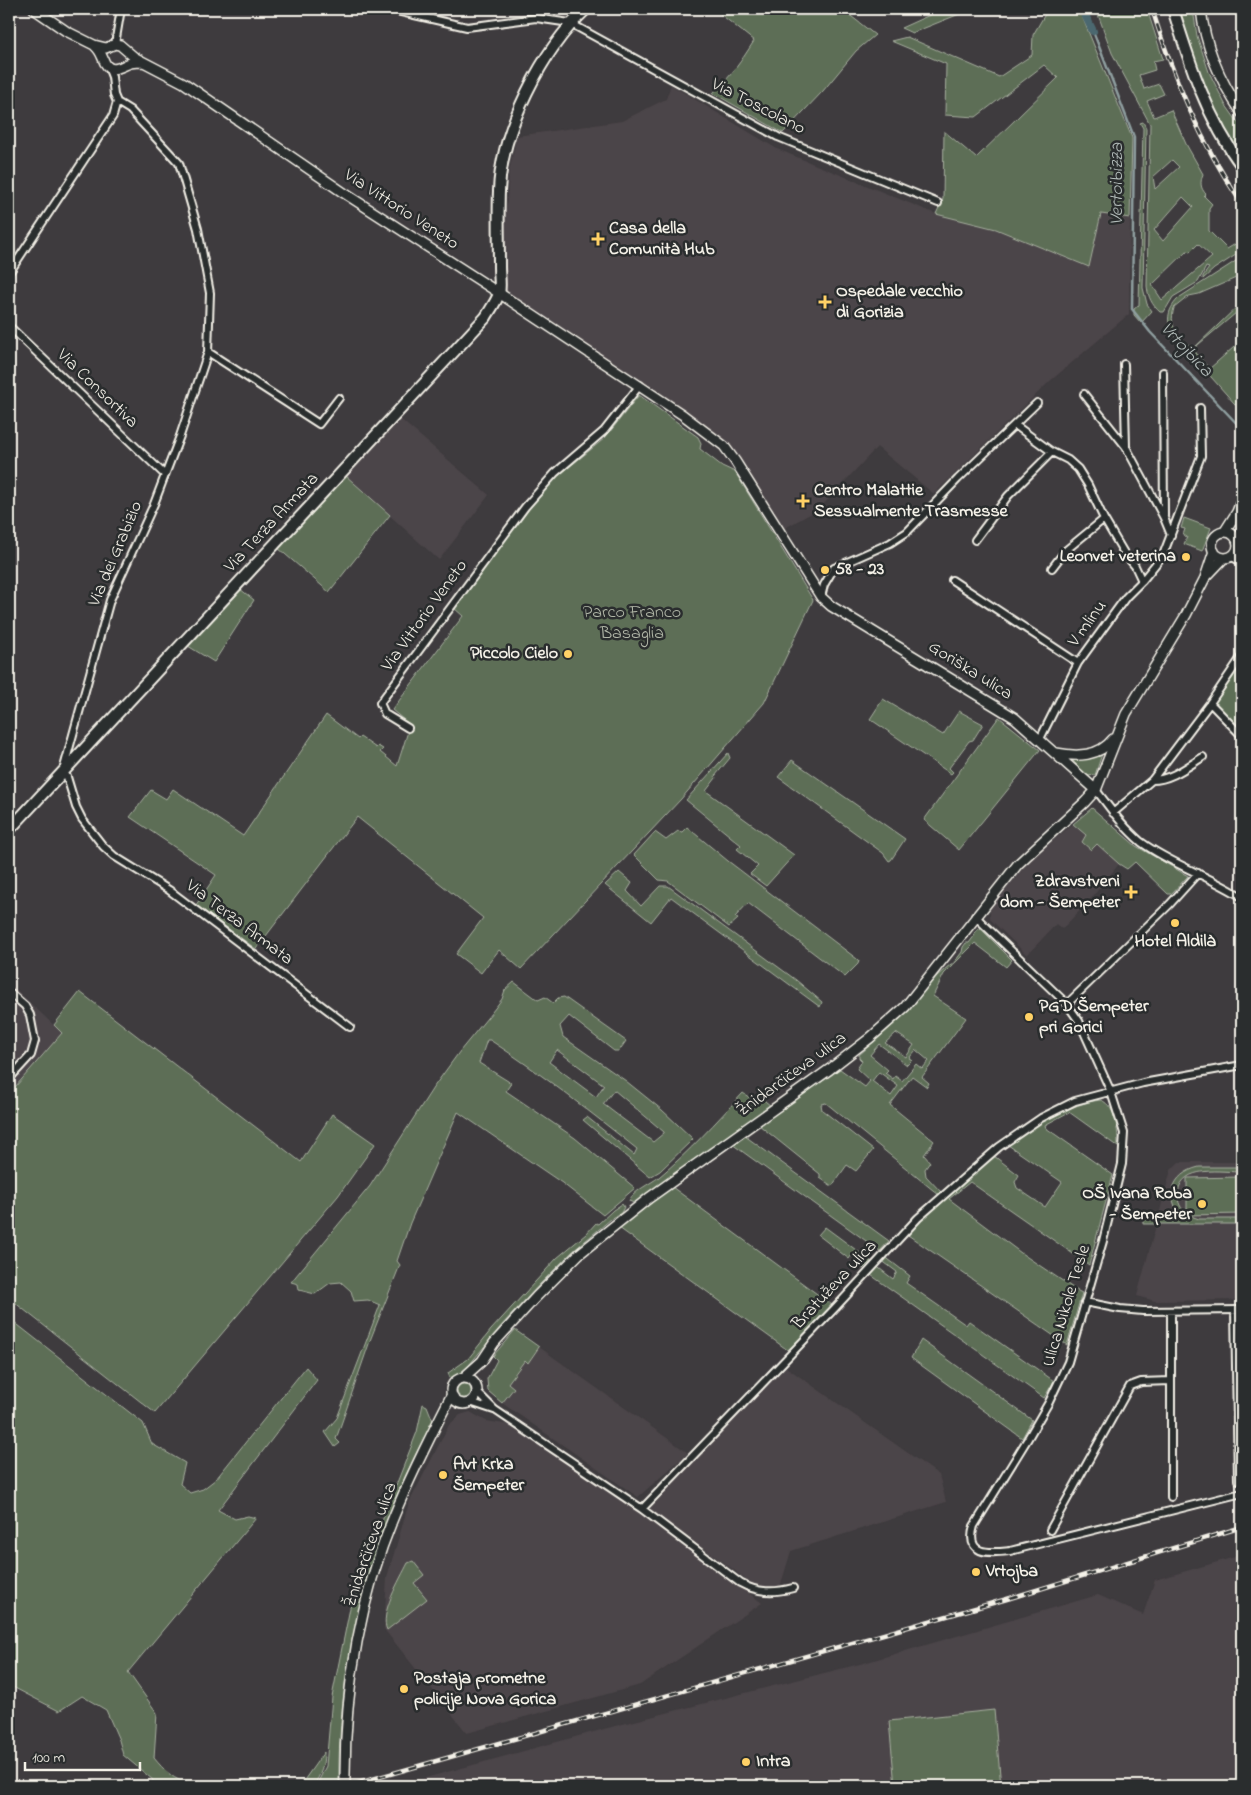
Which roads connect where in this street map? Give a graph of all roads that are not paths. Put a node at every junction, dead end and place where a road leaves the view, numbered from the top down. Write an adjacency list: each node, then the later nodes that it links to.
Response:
1 (34, 9): 8 (street, Via Vittorio Veneto)
2 (121, 9): 8 (street)
3 (388, 9): 7 (street)
4 (586, 9): 7 (main road)
5 (1172, 9): 16 (main road)
6 (1201, 9): 15 (street)
7 (570, 23): 17 (street, Via Toscolano); 19 (main road)
8 (111, 48): 9 (street, Via Vittorio Veneto); 11 (street)
9 (128, 51): 10 (street, Via Vittorio Veneto); 12 (street)
10 (144, 62): 12 (street); 19 (street, Via Vittorio Veneto)
11 (107, 66): 12 (street); 13 (street)
12 (123, 66): 13 (street)
13 (114, 83): 14 (street)
14 (117, 102): 18 (street); 21 (street, Via dei Grabizio)
15 (1242, 113)
16 (1242, 166)
17 (938, 203)
18 (9, 273)
19 (499, 293): 24 (street, Via Vittorio Veneto); 59 (main road, Via Terza Armata)
20 (9, 326): 32 (street, Via Consortiva)
21 (208, 352): 26 (street); 32 (street, Via dei Grabizio)
22 (1124, 364): 30 (street)
23 (1163, 372): 35 (street)
24 (640, 385): 49 (street, Via Vittorio Veneto); 53 (street, Via Vittorio Veneto)
25 (1084, 394): 30 (street)
26 (339, 398)
27 (1037, 403): 29 (street)
28 (1200, 408): 38 (street, V mlinu)
29 (1015, 425): 31 (street); 49 (street)
30 (1126, 447): 35 (street)
31 (1052, 452): 36 (street); 40 (street)
32 (165, 475): 59 (street, Via dei Grabizio)
33 (1242, 499): 34 (street)
34 (1237, 512): 37 (street); 39 (street)
35 (1164, 518): 38 (street)
36 (1104, 519): 45 (street); 48 (street)
37 (1225, 531): 39 (street); 42 (street)
38 (1171, 535): 48 (street, V mlinu)
39 (1235, 535): 41 (street)
40 (974, 540)
41 (1240, 549): 43 (street)
42 (1214, 552): 43 (street); 46 (street)
43 (1228, 557): 44 (street); 46 (street)
44 (1242, 562)
45 (1052, 568)
46 (1205, 578): 54 (street)
47 (952, 580): 51 (street)
48 (1142, 581): 51 (street, V mlinu)
49 (820, 595): 56 (street, Goriška ulica)
50 (1242, 656): 52 (street)
51 (1078, 663): 56 (street, V mlinu)
52 (1210, 703): 55 (street); 60 (street)
53 (408, 728)
54 (1117, 734): 57 (street); 61 (street, Žnidarčičeva ulica)
55 (1242, 736)
56 (1040, 739): 57 (street, Goriška ulica)
57 (1054, 752): 61 (street, Goriška ulica)
58 (1203, 757): 60 (street)
59 (63, 771): 63 (main road, Via Terza Armata); 69 (street, Via Terza Armata)
60 (1152, 780): 62 (street)
61 (1096, 790): 62 (street); 66 (street, Žnidarčičeva ulica)
62 (1113, 813): 64 (street)
63 (9, 830)
64 (1198, 873): 65 (street); 68 (street)
65 (1242, 897)
66 (975, 916): 68 (street, Ulica Nikole Tesle); 76 (street, Žnidarčičeva ulica)
67 (9, 992): 71 (street)
68 (1067, 1004): 72 (street, Ulica Nikole Tesle)
69 (350, 1027)
70 (1242, 1065): 72 (street, Bratuževa ulica)
71 (9, 1078)
72 (1110, 1092): 73 (street, Ulica Nikole Tesle); 88 (street, Bratuževa ulica)
73 (1085, 1302): 75 (street); 86 (street, Ulica Nikole Tesle)
74 (1238, 1310): 75 (street); 85 (street)
75 (1171, 1311): 78 (street)
76 (482, 1360): 77 (street, Žnidarčičeva ulica); 79 (street, Žnidarčičeva ulica)
77 (463, 1378): 79 (street, Žnidarčičeva ulica); 80 (street, Žnidarčičeva ulica)
78 (1170, 1382): 87 (street); 89 (street)
79 (476, 1388): 81 (street, Žnidarčičeva ulica); 83 (street, Žnidarčičeva ulica)
80 (451, 1396): 82 (street); 84 (street, Žnidarčičeva ulica)
81 (470, 1402): 82 (street, Žnidarčičeva ulica); 83 (street, Žnidarčičeva ulica)
82 (460, 1404): 84 (street, Žnidarčičeva ulica)
83 (495, 1410): 88 (street, Žnidarčičeva ulica)
84 (438, 1421): 91 (street, Žnidarčičeva ulica)
85 (1238, 1480)
86 (1242, 1492)
87 (1171, 1497)
88 (642, 1509): 90 (street)
89 (1050, 1530)
90 (793, 1588)
91 (345, 1786)

